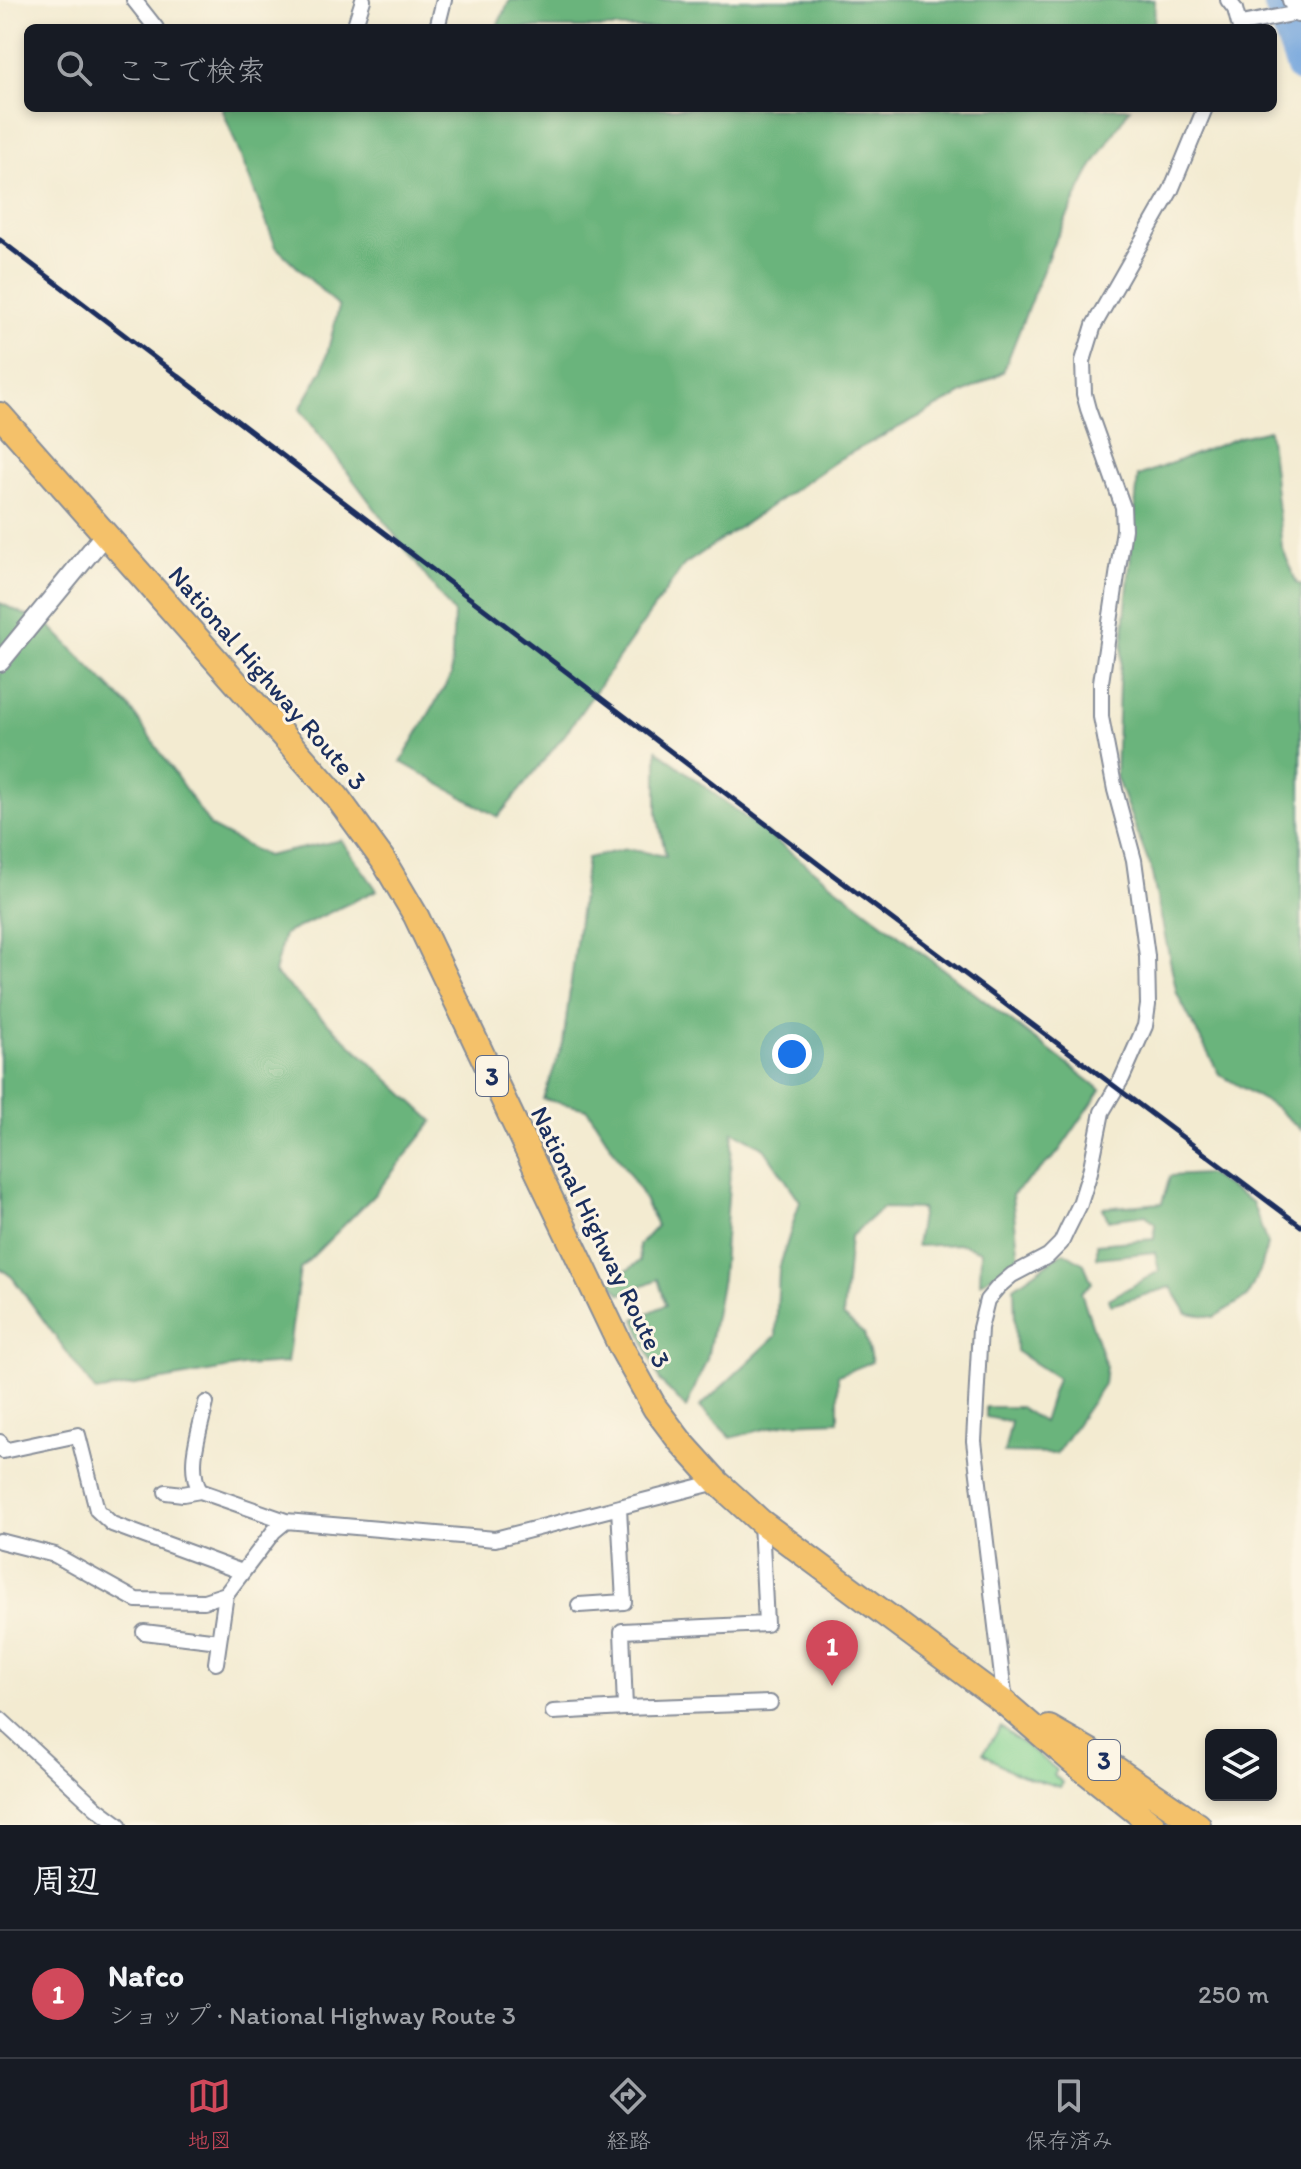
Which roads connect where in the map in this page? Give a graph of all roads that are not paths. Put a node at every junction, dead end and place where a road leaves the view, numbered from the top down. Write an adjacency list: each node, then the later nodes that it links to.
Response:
1 (134, 0): 6 (street)
2 (363, 0): 7 (street)
3 (444, 0): 8 (street)
4 (1228, 0): 9 (street)
5 (1294, 9): 10 (street)
6 (153, 24)
7 (355, 24)
8 (438, 24)
9 (1240, 24)
10 (1248, 24)
11 (1203, 112): 31 (street)
12 (0, 415): 13 (highway, National Highway Route 3 / 3)
13 (105, 534): 14 (street); 17 (highway, National Highway Route 3 / 3)
14 (0, 662)
15 (206, 1403): 18 (street)
16 (0, 1442): 24 (street)
17 (717, 1482): 20 (street); 22 (highway, National Highway Route 3 / 3)
18 (200, 1491): 19 (street); 21 (street)
19 (166, 1492)
20 (619, 1508): 21 (street); 26 (street)
21 (286, 1521): 24 (street)
22 (761, 1522): 31 (highway, National Highway Route 3 / 3); 32 (street)
23 (0, 1541): 25 (street)
24 (242, 1572): 25 (street)
25 (226, 1594): 28 (street)
26 (579, 1605)
27 (144, 1632): 28 (street)
28 (219, 1641): 29 (street)
29 (216, 1663)
30 (770, 1703): 32 (street)
31 (1005, 1703): 36 (highway, National Highway Route 3 / 3); 37 (highway, National Highway Route 3 / 3)
32 (625, 1708): 33 (street)
33 (553, 1712)
34 (0, 1719): 35 (street)
35 (119, 1825)
36 (1153, 1825)
37 (1198, 1825)

